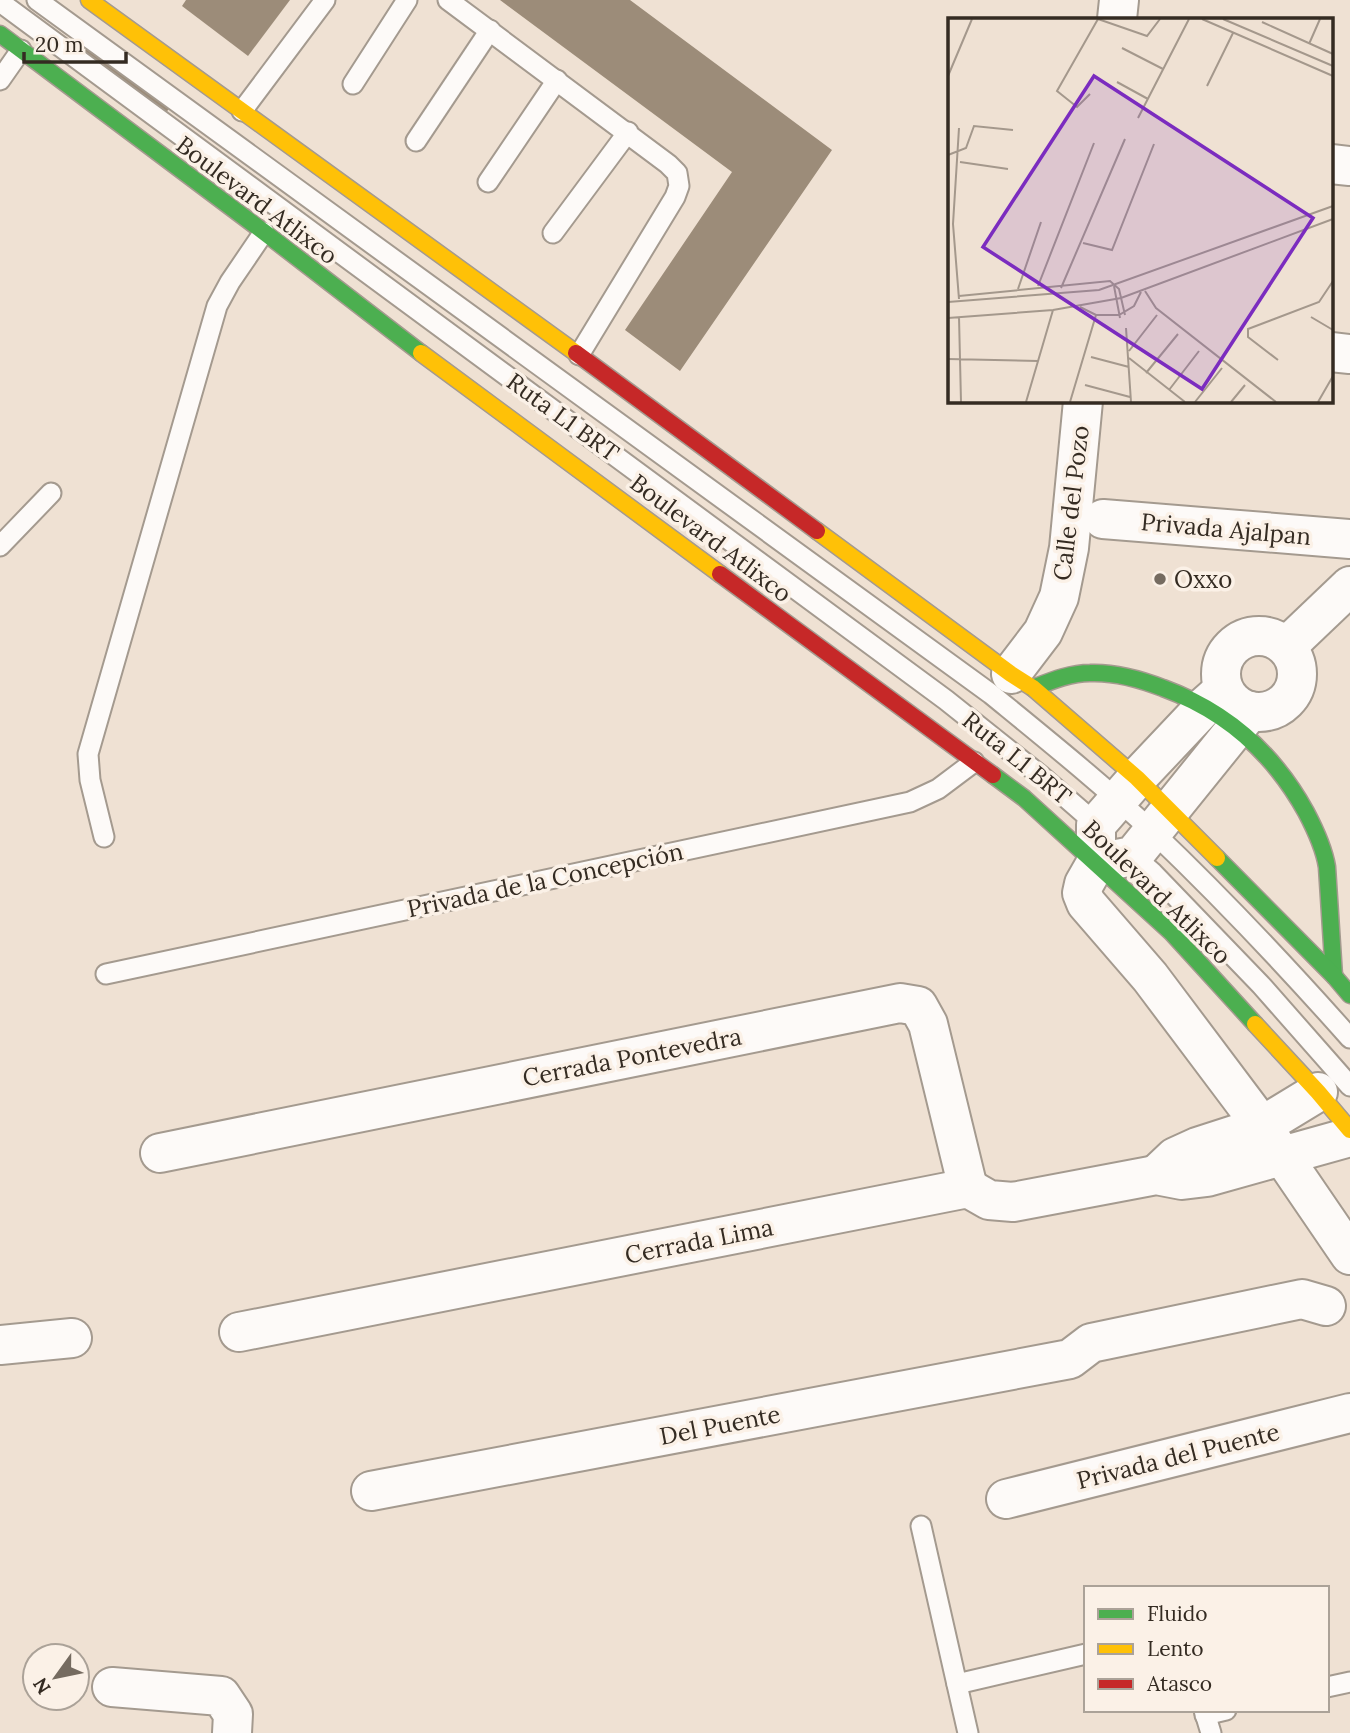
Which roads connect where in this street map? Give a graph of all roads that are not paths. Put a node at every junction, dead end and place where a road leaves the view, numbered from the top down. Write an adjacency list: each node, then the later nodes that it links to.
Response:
1 (37, 0): 36 (lane, Ruta L1 BRT)
2 (89, 0): 15 (main road)
3 (325, 0): 15 (lane)
4 (407, 0): 14 (lane)
5 (448, 0): 9 (lane)
6 (1119, 0): 8 (street)
7 (0, 2): 36 (lane, Ruta L1 BRT)
8 (1118, 18)
9 (490, 30): 13 (lane); 17 (lane)
10 (0, 34): 11 (main road, Boulevard Atlixco)
11 (21, 50): 12 (lane); 21 (main road, Boulevard Atlixco)
12 (0, 80)
13 (557, 80): 16 (lane); 20 (lane)
14 (353, 84)
15 (242, 111): 25 (main road)
16 (628, 132): 22 (lane); 25 (lane)
17 (416, 141)
18 (1332, 164): 19 (street)
19 (1350, 166)
20 (488, 182)
21 (264, 232): 35 (main road, Boulevard Atlixco); 38 (lane)
22 (553, 233)
23 (1332, 352): 24 (street)
24 (1350, 354)
25 (579, 355): 33 (main road)
26 (1083, 402): 33 (street, Calle del Pozo)
27 (51, 493): 30 (lane)
28 (1103, 519): 29 (street, Privada Ajalpan)
29 (1350, 539)
30 (0, 546)
31 (1350, 586): 32 (street)
32 (1286, 647): 34 (street); 34 (street)
33 (1022, 681): 34 (main road); 36 (main road)
34 (1229, 709): 36 (street); 37 (street); 41 (main road)
35 (974, 762): 39 (main road, Boulevard Atlixco); 40 (lane, Privada de la Concepción)
36 (1117, 801): 37 (lane, Ruta L1 BRT); 37 (lane, Ruta L1 BRT); 37 (main road); 39 (street)
37 (1152, 833): 39 (street); 41 (main road); 43 (lane, Ruta L1 BRT); 44 (lane, Ruta L1 BRT)
38 (104, 837)
39 (1096, 863): 44 (main road, Boulevard Atlixco); 47 (street)
40 (106, 974)
41 (1334, 976): 42 (main road)
42 (1350, 995)
43 (1350, 1038)
44 (1334, 1089): 45 (main road, Boulevard Atlixco); 47 (street)
45 (1350, 1130)
46 (1350, 1137): 47 (street)
47 (1272, 1140): 49 (street); 50 (street)
48 (160, 1153): 49 (street, Cerrada Pontevedra)
49 (968, 1188): 52 (street, Cerrada Lima)
50 (1350, 1255)
51 (1338, 1301): 56 (street, Del Puente)
52 (239, 1332)
53 (72, 1338): 54 (street)
54 (0, 1345)
55 (1350, 1413): 57 (street, Privada del Puente)
56 (371, 1491)
57 (1006, 1499)
58 (920, 1526): 61 (lane)
59 (1084, 1654): 61 (lane)
60 (1350, 1682): 63 (lane)
61 (957, 1684): 65 (lane)
62 (112, 1687): 64 (street)
63 (1329, 1687)
64 (232, 1733)
65 (968, 1733)

